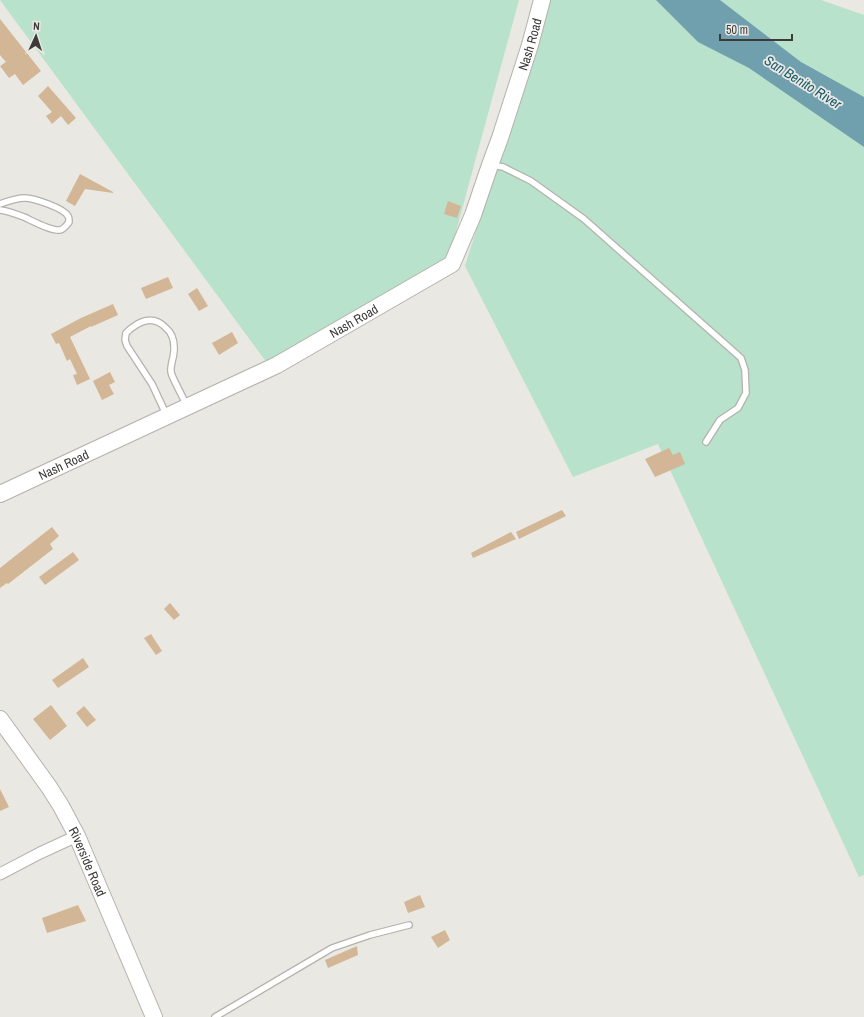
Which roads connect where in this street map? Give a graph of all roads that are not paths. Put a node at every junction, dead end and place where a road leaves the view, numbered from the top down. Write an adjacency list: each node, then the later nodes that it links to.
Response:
1 (542, 0): 2 (street, Nash Road)
2 (490, 165): 5 (street, Nash Road); 7 (lane)
3 (0, 204): 4 (lane)
4 (0, 210)
5 (188, 406): 6 (street, Nash Road); 6 (lane)
6 (167, 416): 8 (street, Nash Road)
7 (706, 442)
8 (0, 494)
9 (0, 719): 10 (street, Riverside Road)
10 (77, 836): 11 (street); 13 (street, Riverside Road)
11 (0, 874)
12 (409, 925): 14 (lane)
13 (154, 1017)
14 (215, 1017)

